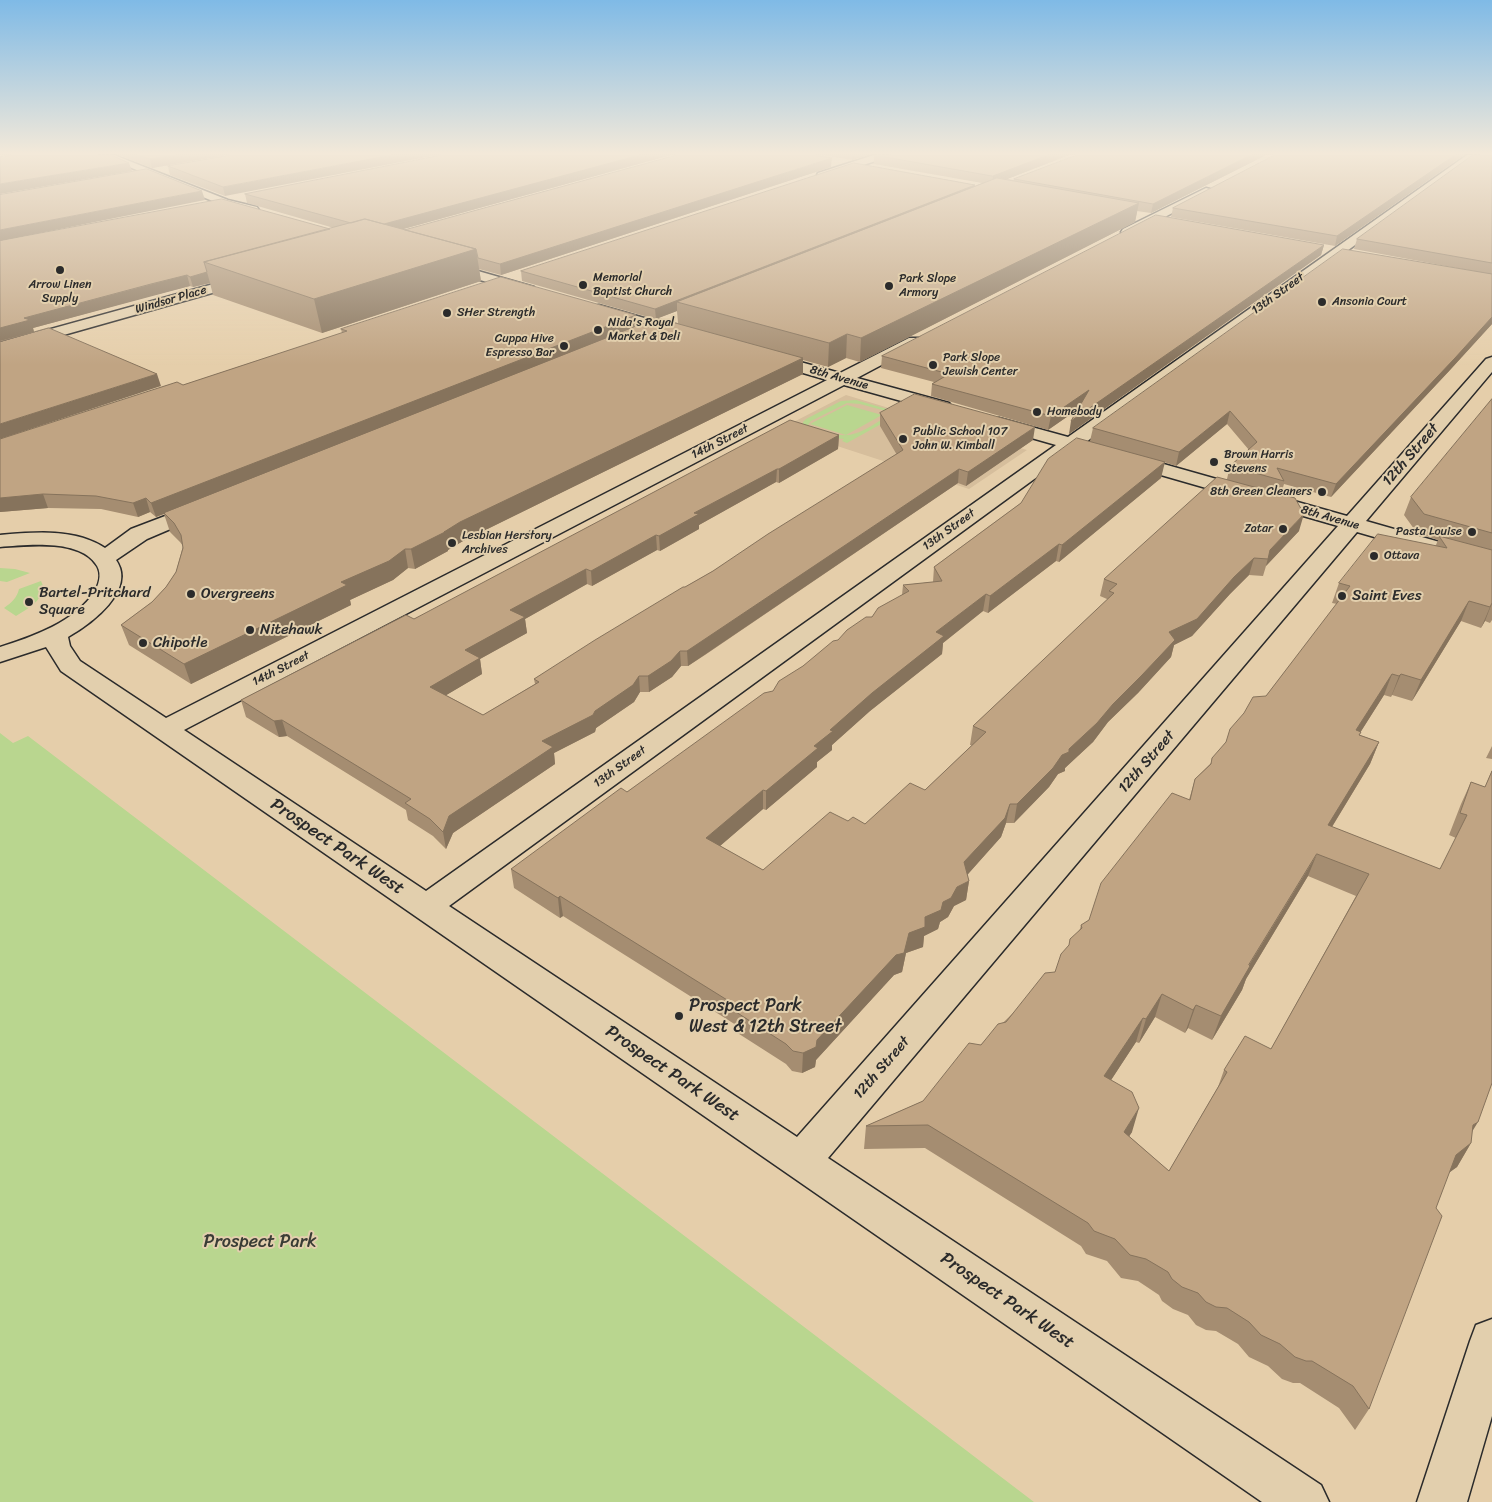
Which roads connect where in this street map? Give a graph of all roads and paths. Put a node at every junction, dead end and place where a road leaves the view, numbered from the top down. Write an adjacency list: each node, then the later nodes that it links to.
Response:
1 (1150, 225): 3 (street)
2 (1376, 225): 22 (street, 13th Street)
3 (1108, 242)
4 (429, 261): 7 (street)
5 (520, 275): 7 (street)
6 (256, 276): 16 (street, Windsor Place)
7 (501, 282): 8 (street); 9 (street)
8 (474, 290)
9 (541, 293)
10 (587, 306): 12 (street)
11 (674, 319): 12 (street)
12 (656, 326): 14 (street); 15 (street)
13 (930, 333): 19 (street, 14th Street)
14 (631, 337)
15 (701, 338)
16 (0, 348)
17 (749, 352): 19 (street, 8th Avenue)
18 (1492, 362): 24 (street, 12th Street)
19 (842, 379): 20 (street, 8th Avenue); 30 (street, 14th Street)
20 (964, 414)
21 (983, 419): 22 (street, 8th Avenue)
22 (1069, 444): 24 (street, 8th Avenue); 31 (street, 13th Street)
23 (213, 504): 26 (street)
24 (1352, 524): 27 (street, 8th Avenue); 32 (street, 12th Street)
25 (0, 541): 26 (street)
26 (104, 558): 28 (street)
27 (1492, 564)
28 (55, 634): 29 (street); 30 (street, Prospect Park West)
29 (0, 655)
30 (164, 730): 31 (street, Prospect Park West)
31 (426, 907): 32 (street, Prospect Park West)
32 (801, 1162): 34 (street, Prospect Park West)
33 (1492, 1341): 35 (street)
34 (1304, 1502)
35 (1442, 1502)

